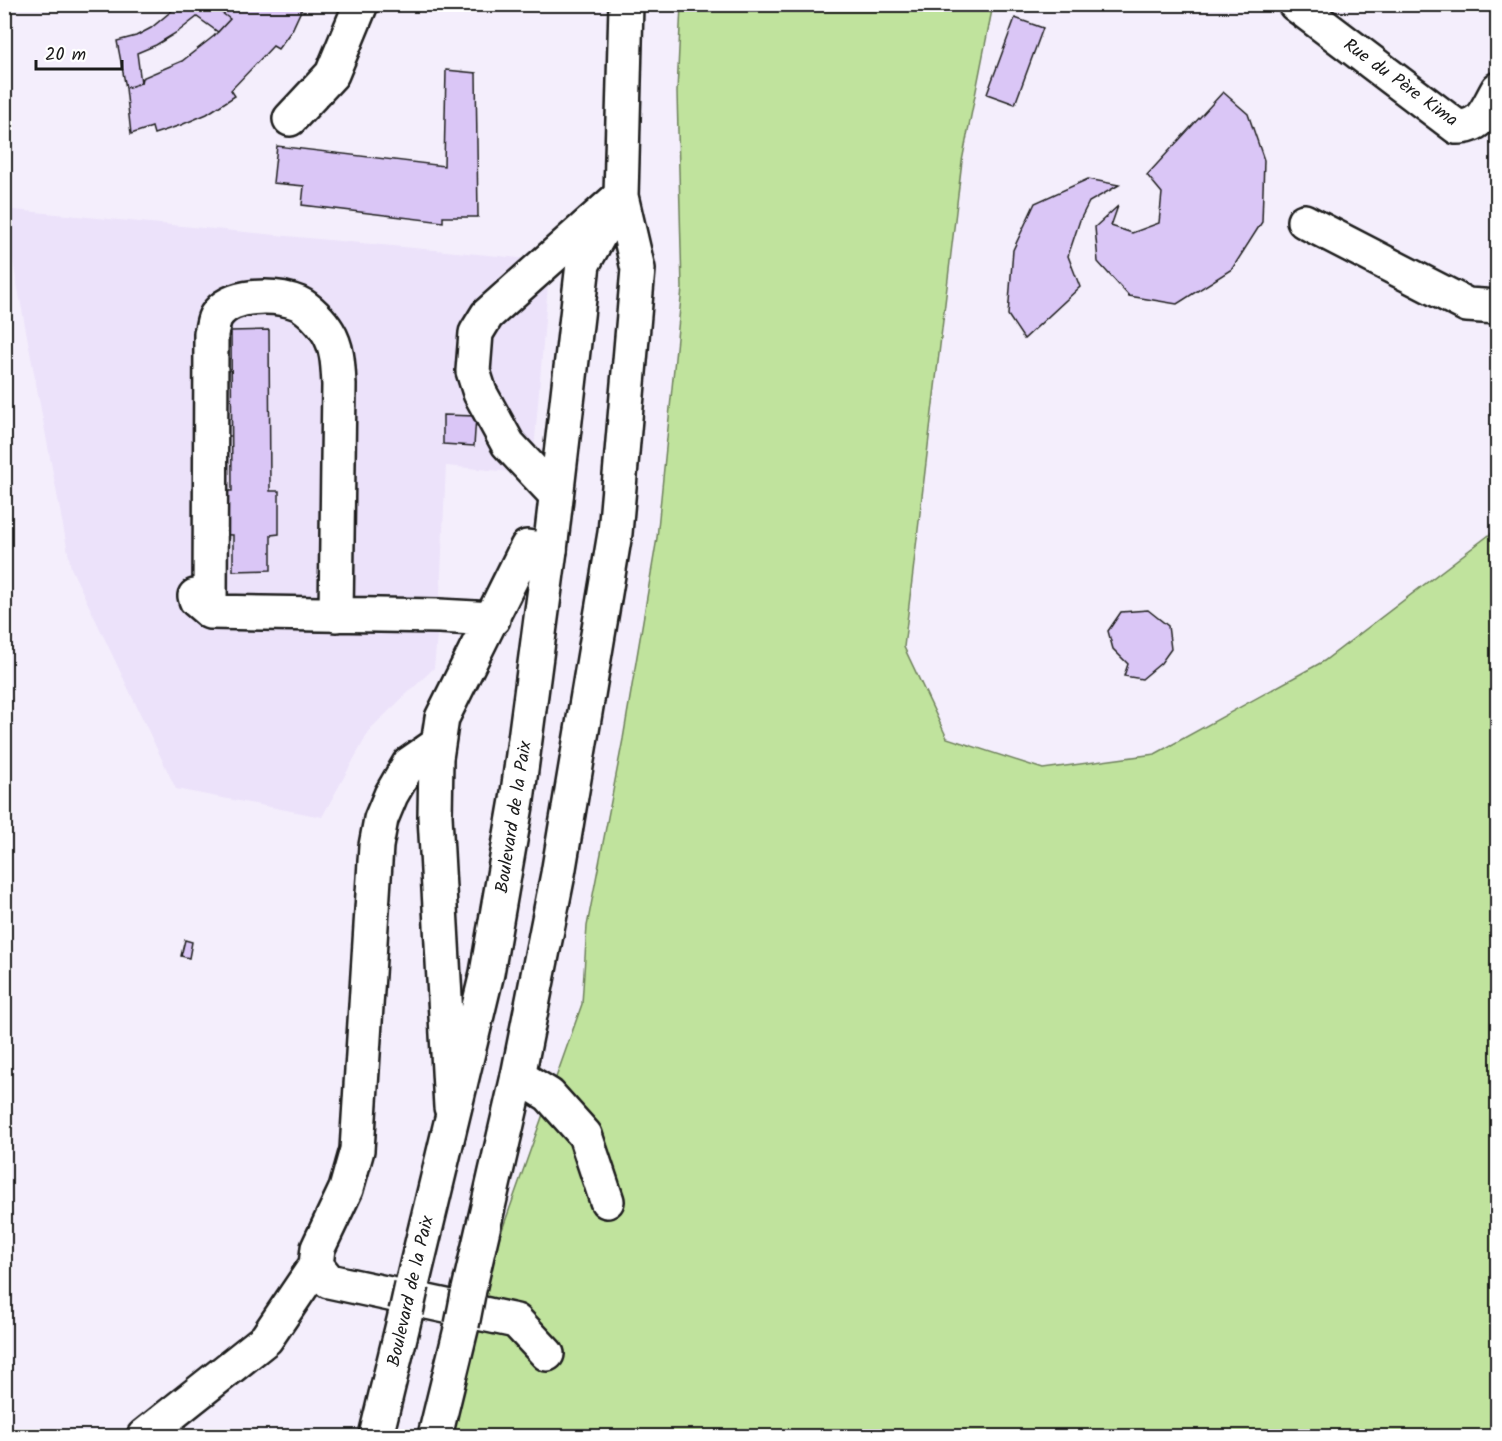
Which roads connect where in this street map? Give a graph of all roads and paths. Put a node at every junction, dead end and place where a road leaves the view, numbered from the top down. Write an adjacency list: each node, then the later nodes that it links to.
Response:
1 (361, 4): 5 (main road)
2 (626, 4): 6 (main road, Boulevard de la Paix)
3 (1295, 4): 4 (main road, Rue du Père Kima)
4 (1497, 89)
5 (290, 119)
6 (621, 196): 9 (main road, Boulevard de la Paix); 9 (main road); 14 (main road, Boulevard de la Paix)
7 (1304, 221): 8 (main road)
8 (1497, 307)
9 (556, 495): 10 (main road, Boulevard de la Paix)
10 (550, 550): 12 (main road); 15 (main road, Boulevard de la Paix)
11 (336, 615): 11 (main road); 12 (main road)
12 (493, 619): 13 (main road)
13 (438, 744): 15 (main road); 17 (main road)
14 (518, 1076): 16 (main road); 21 (main road, Boulevard de la Paix)
15 (452, 1120): 20 (main road, Boulevard de la Paix)
16 (607, 1201)
17 (316, 1265): 18 (main road); 19 (main road)
18 (547, 1354)
19 (144, 1437)
20 (376, 1437)
21 (435, 1437)

